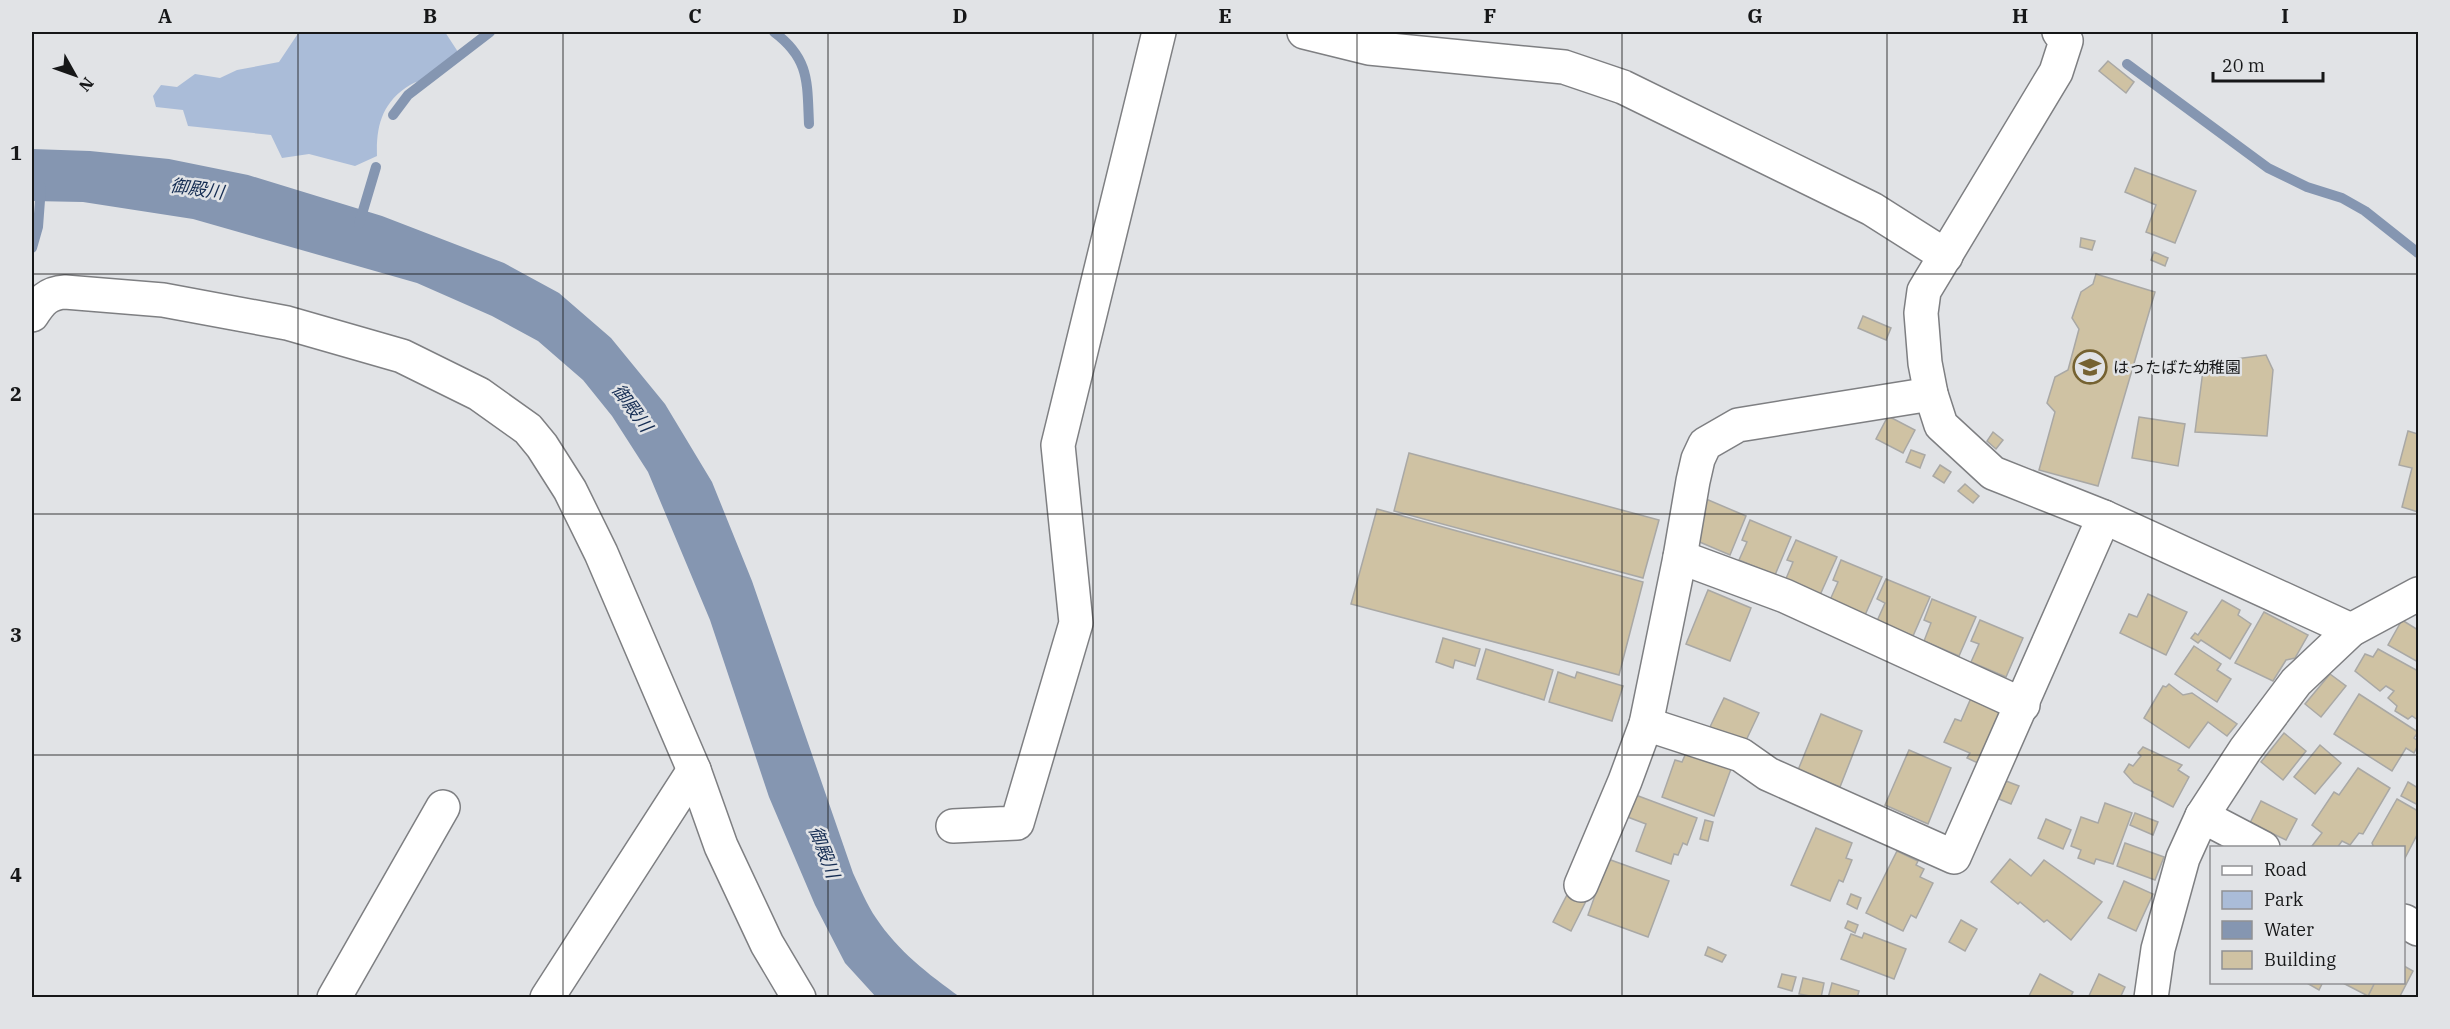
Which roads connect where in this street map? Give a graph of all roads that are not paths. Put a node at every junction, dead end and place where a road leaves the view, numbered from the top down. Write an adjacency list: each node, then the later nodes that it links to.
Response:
1 (1159, 32): 16 (street)
2 (1304, 32): 4 (street)
3 (2059, 32): 4 (street)
4 (1946, 256): 6 (street)
5 (32, 315): 13 (street)
6 (1930, 394): 7 (street); 8 (street)
7 (2104, 518): 10 (street); 11 (street)
8 (1680, 557): 11 (street); 12 (street)
9 (2418, 594): 10 (street)
10 (2351, 630): 15 (street)
11 (2023, 705): 12 (street)
12 (1646, 724): 18 (street)
13 (694, 770): 20 (street); 21 (street)
14 (443, 807): 19 (street)
15 (2202, 816): 17 (street); 22 (street)
16 (953, 826)
17 (2259, 846)
18 (1581, 885)
19 (334, 998)
20 (547, 998)
21 (799, 998)
22 (2151, 998)

